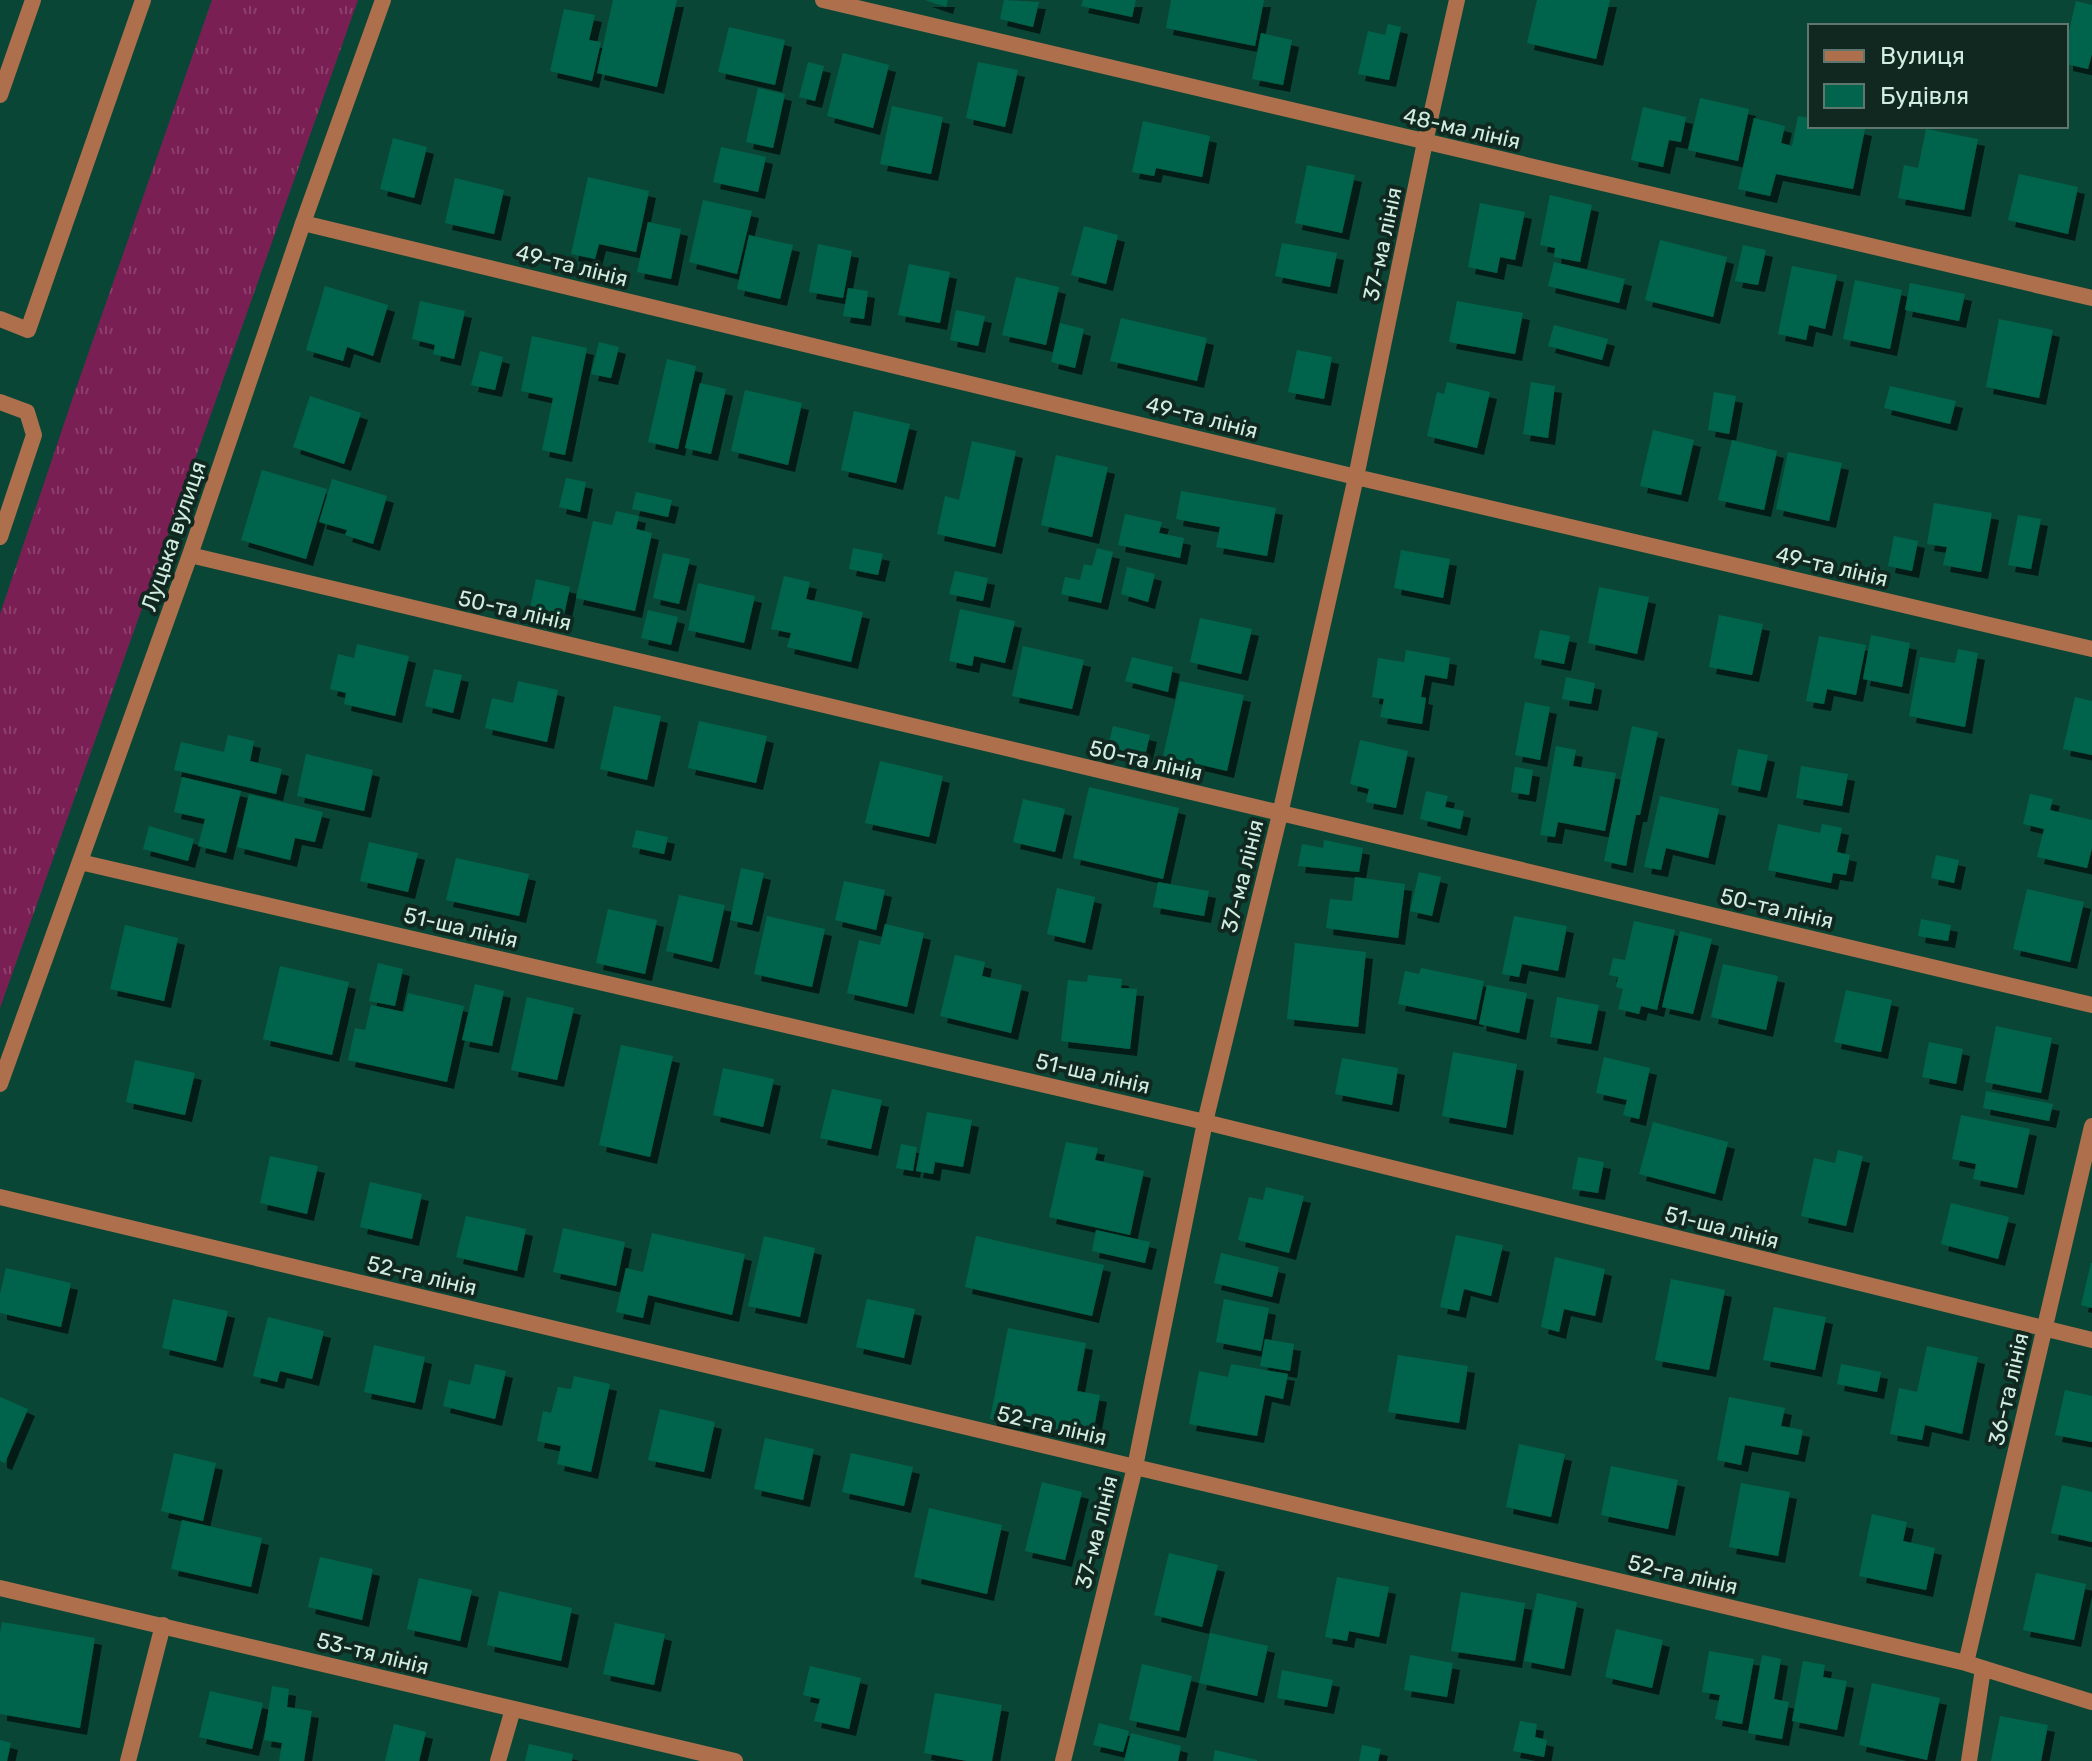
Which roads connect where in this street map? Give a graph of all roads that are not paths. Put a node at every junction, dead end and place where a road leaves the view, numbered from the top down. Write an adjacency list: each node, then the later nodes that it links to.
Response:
1 (33, 0): 6 (street)
2 (143, 0): 10 (street)
3 (383, 0): 8 (street, Луцька вулиця)
4 (823, 0): 7 (street, 48-ма лінія)
5 (1457, 0): 7 (street, 37-ма лінія)
6 (0, 95)
7 (1425, 142): 9 (street, 48-ма лінія); 12 (street, 37-ма лінія)
8 (303, 223): 12 (street, 49-та лінія); 14 (street, Луцька вулиця)
9 (2092, 298)
10 (0, 319)
11 (0, 402): 13 (street)
12 (1356, 477): 15 (street, 49-та лінія); 16 (street, 37-ма лінія)
13 (0, 537)
14 (190, 555): 16 (street, 50-та лінія); 17 (street, Луцька вулиця)
15 (2092, 649)
16 (1280, 814): 18 (street, 50-та лінія); 20 (street, 37-ма лінія)
17 (80, 862): 19 (street, Луцька вулиця); 20 (street, 51-ша лінія)
18 (2092, 1005)
19 (0, 1084)
20 (1205, 1122): 23 (street, 51-ша лінія); 25 (street, 37-ма лінія)
21 (2092, 1126): 23 (street, 36-та лінія)
22 (0, 1197): 25 (street, 52-га лінія)
23 (2045, 1329): 24 (street, 51-ша лінія); 28 (street, 36-та лінія)
24 (2092, 1340)
25 (1135, 1467): 28 (street, 52-га лінія); 35 (street, 37-ма лінія)
26 (0, 1588): 27 (street, 53-тя лінія)
27 (163, 1625): 31 (street, 53-тя лінія); 32 (street)
28 (1966, 1663): 29 (street, 52-га лінія)
29 (1983, 1669): 30 (street, 52-га лінія); 36 (street)
30 (2092, 1702)
31 (513, 1709): 33 (street); 34 (street, 53-тя лінія)
32 (128, 1761)
33 (498, 1761)
34 (735, 1761)
35 (1063, 1761)
36 (1969, 1761)

